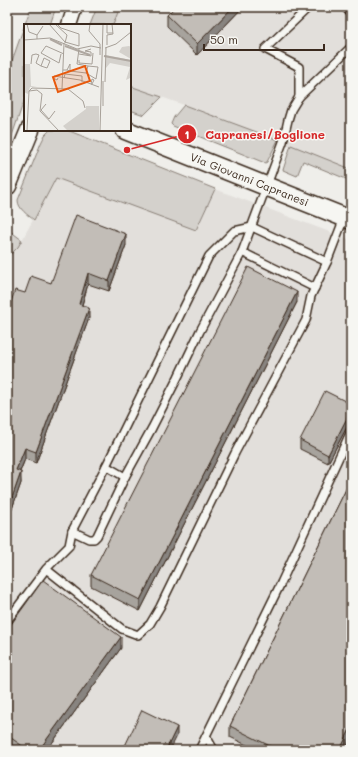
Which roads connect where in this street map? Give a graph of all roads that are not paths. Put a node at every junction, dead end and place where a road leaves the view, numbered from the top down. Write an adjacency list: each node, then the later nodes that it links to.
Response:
1 (75, 7): 5 (street)
2 (309, 7): 7 (lane)
3 (345, 7): 4 (lane)
4 (351, 14)
5 (69, 24)
6 (351, 47): 7 (lane)
7 (300, 97): 11 (lane)
8 (30, 131): 10 (street)
9 (128, 131): 11 (street, Via Giovanni Capranesi)
10 (7, 186)
11 (266, 186): 12 (street, Via Giovanni Capranesi); 13 (lane)
12 (348, 219): 15 (lane)
13 (252, 227): 14 (lane); 15 (lane); 18 (lane)
14 (242, 252): 16 (lane); 19 (lane)
15 (327, 262): 16 (lane)
16 (314, 288): 21 (lane)
17 (351, 431): 23 (lane)
18 (106, 466): 19 (lane); 20 (lane)
19 (124, 477): 20 (lane)
20 (72, 531): 21 (lane)
21 (46, 569): 22 (lane)
22 (7, 621)
23 (206, 736): 24 (lane); 25 (lane)
24 (200, 750)
25 (214, 750)

